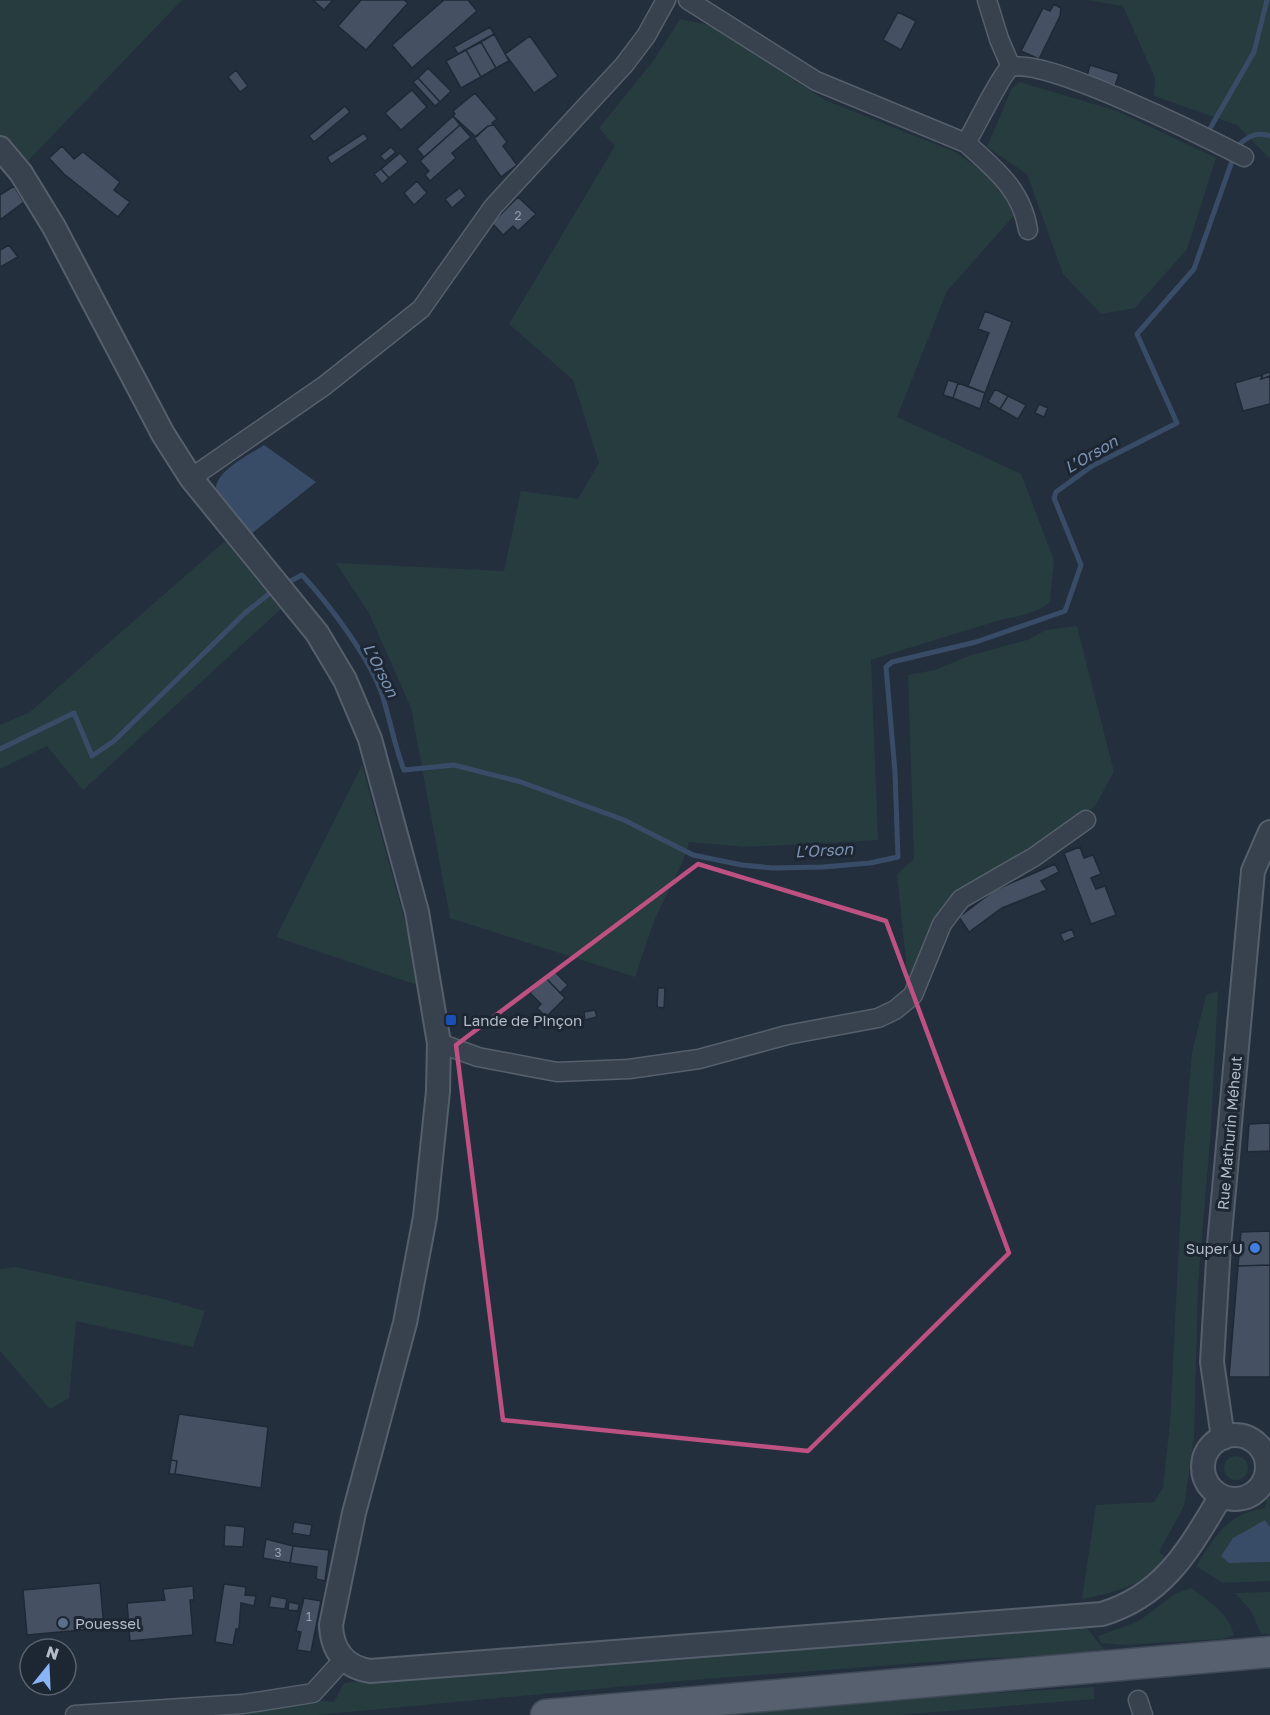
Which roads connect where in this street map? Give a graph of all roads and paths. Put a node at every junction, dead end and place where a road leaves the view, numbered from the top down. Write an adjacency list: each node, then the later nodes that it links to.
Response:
1 (666, 0): 9 (street)
2 (688, 0): 5 (street)
3 (987, 0): 4 (street)
4 (1011, 67): 5 (street); 7 (street)
5 (966, 143): 8 (street)
6 (0, 148): 9 (street)
7 (1244, 157)
8 (1028, 230)
9 (191, 478): 12 (street)
10 (1086, 820): 12 (street)
11 (1270, 832): 13 (street, Rue Mathurin Méheut)
12 (439, 1043): 16 (street)
13 (1223, 1438): 14 (street); 14 (street)
14 (1221, 1496): 16 (street)
15 (1270, 1652): 17 (main road)
16 (343, 1660): 18 (street)
17 (645, 1707): 19 (main road); 20 (street)
18 (75, 1715)
19 (546, 1715)
20 (725, 1715)

